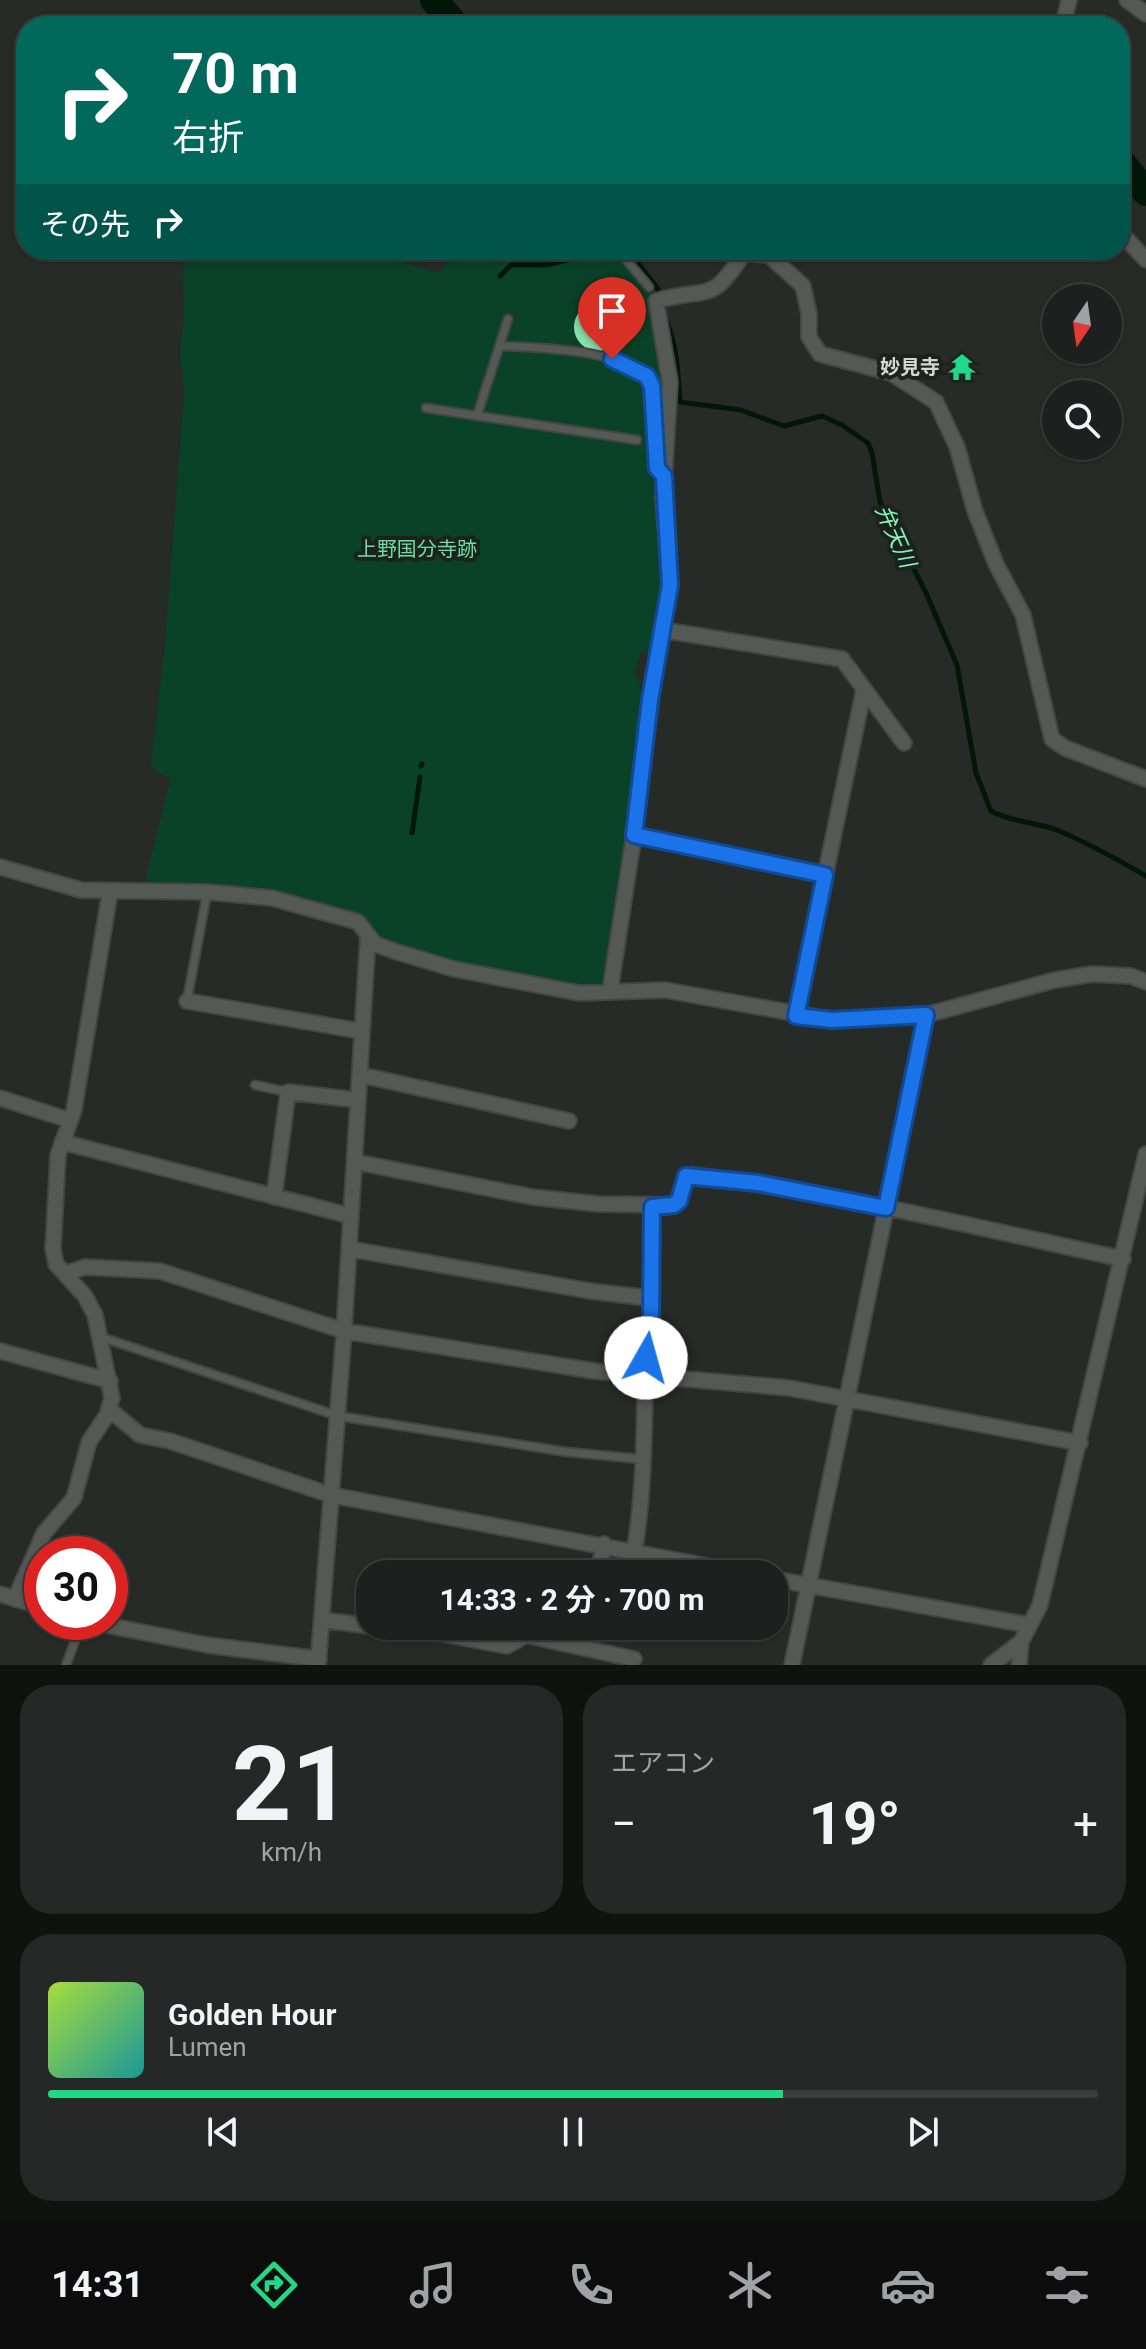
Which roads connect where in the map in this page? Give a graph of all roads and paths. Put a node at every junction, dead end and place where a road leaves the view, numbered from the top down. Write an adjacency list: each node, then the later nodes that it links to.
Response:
1 (1127, 0): 2 (street)
2 (1146, 14)
3 (1130, 243): 7 (street)
4 (626, 260): 8 (lane)
5 (740, 260): 14 (street)
6 (781, 260): 18 (street)
7 (1146, 260)
8 (649, 287)
9 (508, 319): 10 (lane)
10 (501, 346): 12 (lane); 14 (lane)
11 (426, 408): 12 (lane)
12 (477, 416): 13 (lane)
13 (637, 440)
14 (664, 476): 15 (street)
15 (663, 630): 16 (street); 19 (street)
16 (864, 689): 17 (street); 21 (street)
17 (904, 743)
18 (1146, 779)
19 (634, 835): 21 (street); 26 (street)
20 (0, 867): 22 (street)
21 (825, 875): 29 (street)
22 (110, 892): 23 (street); 36 (street)
23 (207, 892): 24 (street); 27 (lane)
24 (368, 936): 26 (street); 30 (street)
25 (1146, 982): 28 (street)
26 (610, 991): 29 (street)
27 (187, 1001): 30 (street)
28 (926, 1015): 29 (street); 43 (street)
29 (796, 1016)
30 (360, 1031): 31 (street)
31 (361, 1075): 35 (street); 37 (street)
32 (255, 1085): 33 (lane)
33 (288, 1092): 35 (street); 41 (street)
34 (0, 1098): 36 (street)
35 (358, 1100): 39 (street)
36 (69, 1120): 38 (street)
37 (569, 1121)
38 (62, 1142): 41 (street); 47 (street)
39 (356, 1162): 42 (street); 44 (street)
40 (1145, 1163): 46 (street)
41 (274, 1197): 44 (street)
42 (652, 1207): 43 (street); 48 (street)
43 (886, 1208): 46 (street); 54 (street)
44 (351, 1216): 45 (street)
45 (350, 1249): 48 (street); 49 (street)
46 (1123, 1259): 57 (street)
47 (65, 1274): 49 (street); 50 (street)
48 (649, 1298): 52 (street)
49 (344, 1331): 52 (street); 56 (street)
50 (101, 1337): 53 (street); 56 (lane)
51 (0, 1351): 53 (street)
52 (645, 1376): 54 (street); 58 (street)
53 (110, 1381): 55 (street)
54 (847, 1398): 57 (street); 65 (street)
55 (109, 1409): 59 (street); 67 (street)
56 (338, 1416): 58 (lane); 59 (street)
57 (1080, 1443): 71 (street)
58 (641, 1459): 61 (street)
59 (331, 1495): 60 (street); 69 (street)
60 (604, 1544): 61 (street); 62 (street)
61 (634, 1553): 63 (street)
62 (601, 1560)
63 (672, 1560)
64 (788, 1581): 65 (street)
65 (808, 1585): 71 (street); 83 (street)
66 (0, 1594): 67 (street)
67 (15, 1599): 68 (street)
68 (24, 1602)
69 (323, 1620): 70 (street); 81 (street)
70 (356, 1624)
71 (1029, 1625): 78 (street)
72 (128, 1629): 81 (street)
73 (75, 1640): 82 (lane)
74 (475, 1640): 75 (street)
75 (517, 1640)
76 (548, 1640): 79 (street)
77 (585, 1640): 79 (street)
78 (1021, 1642): 84 (street); 85 (street)
79 (584, 1648): 80 (street)
80 (634, 1659)
81 (318, 1662)
82 (66, 1665)
83 (792, 1665)
84 (991, 1665)
85 (1019, 1665)

